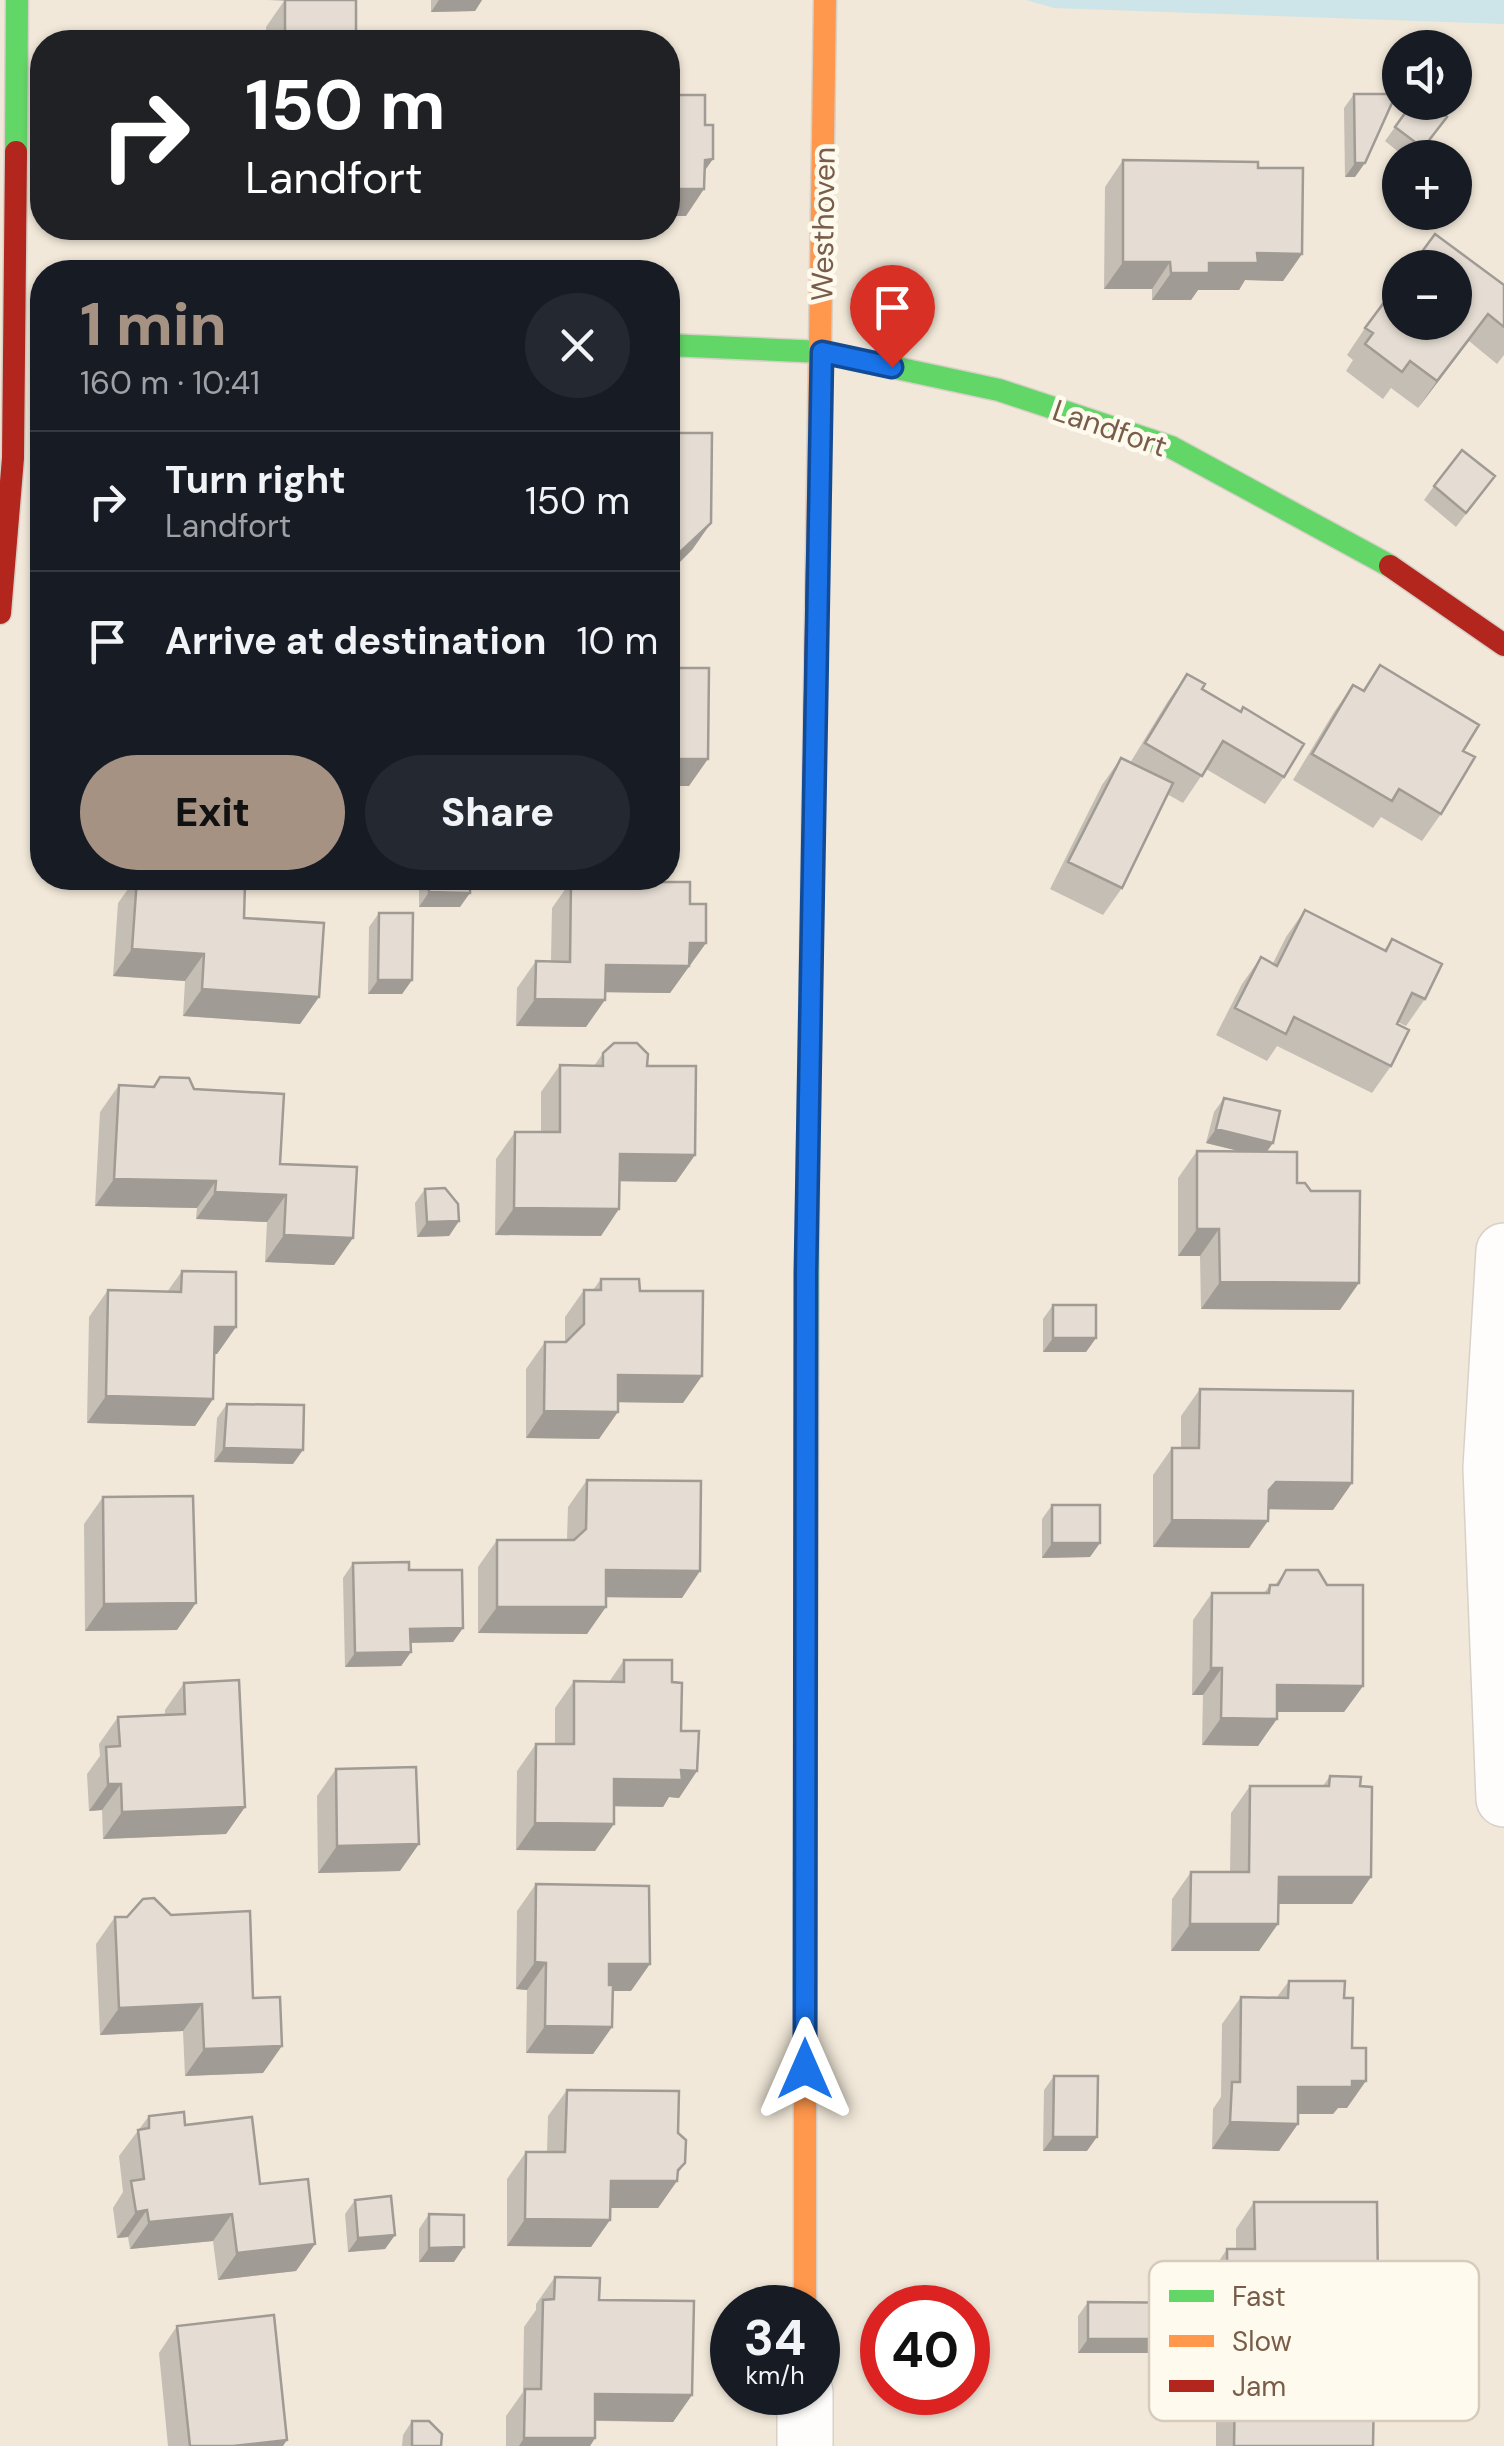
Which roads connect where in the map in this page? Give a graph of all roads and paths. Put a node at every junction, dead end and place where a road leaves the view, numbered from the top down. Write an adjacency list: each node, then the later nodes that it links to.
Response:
1 (17, 0): 3 (street)
2 (825, 0): 6 (street, Westhoven)
3 (6, 184): 4 (street)
4 (27, 324): 7 (street)
5 (680, 346): 6 (street, Landfort)
6 (822, 352): 8 (street, Landfort); 11 (street, Westhoven)
7 (0, 612)
8 (1504, 645)
9 (1504, 1251): 10 (street)
10 (1504, 1798)
11 (805, 2285)
12 (805, 2415): 13 (street)
13 (804, 2446)

